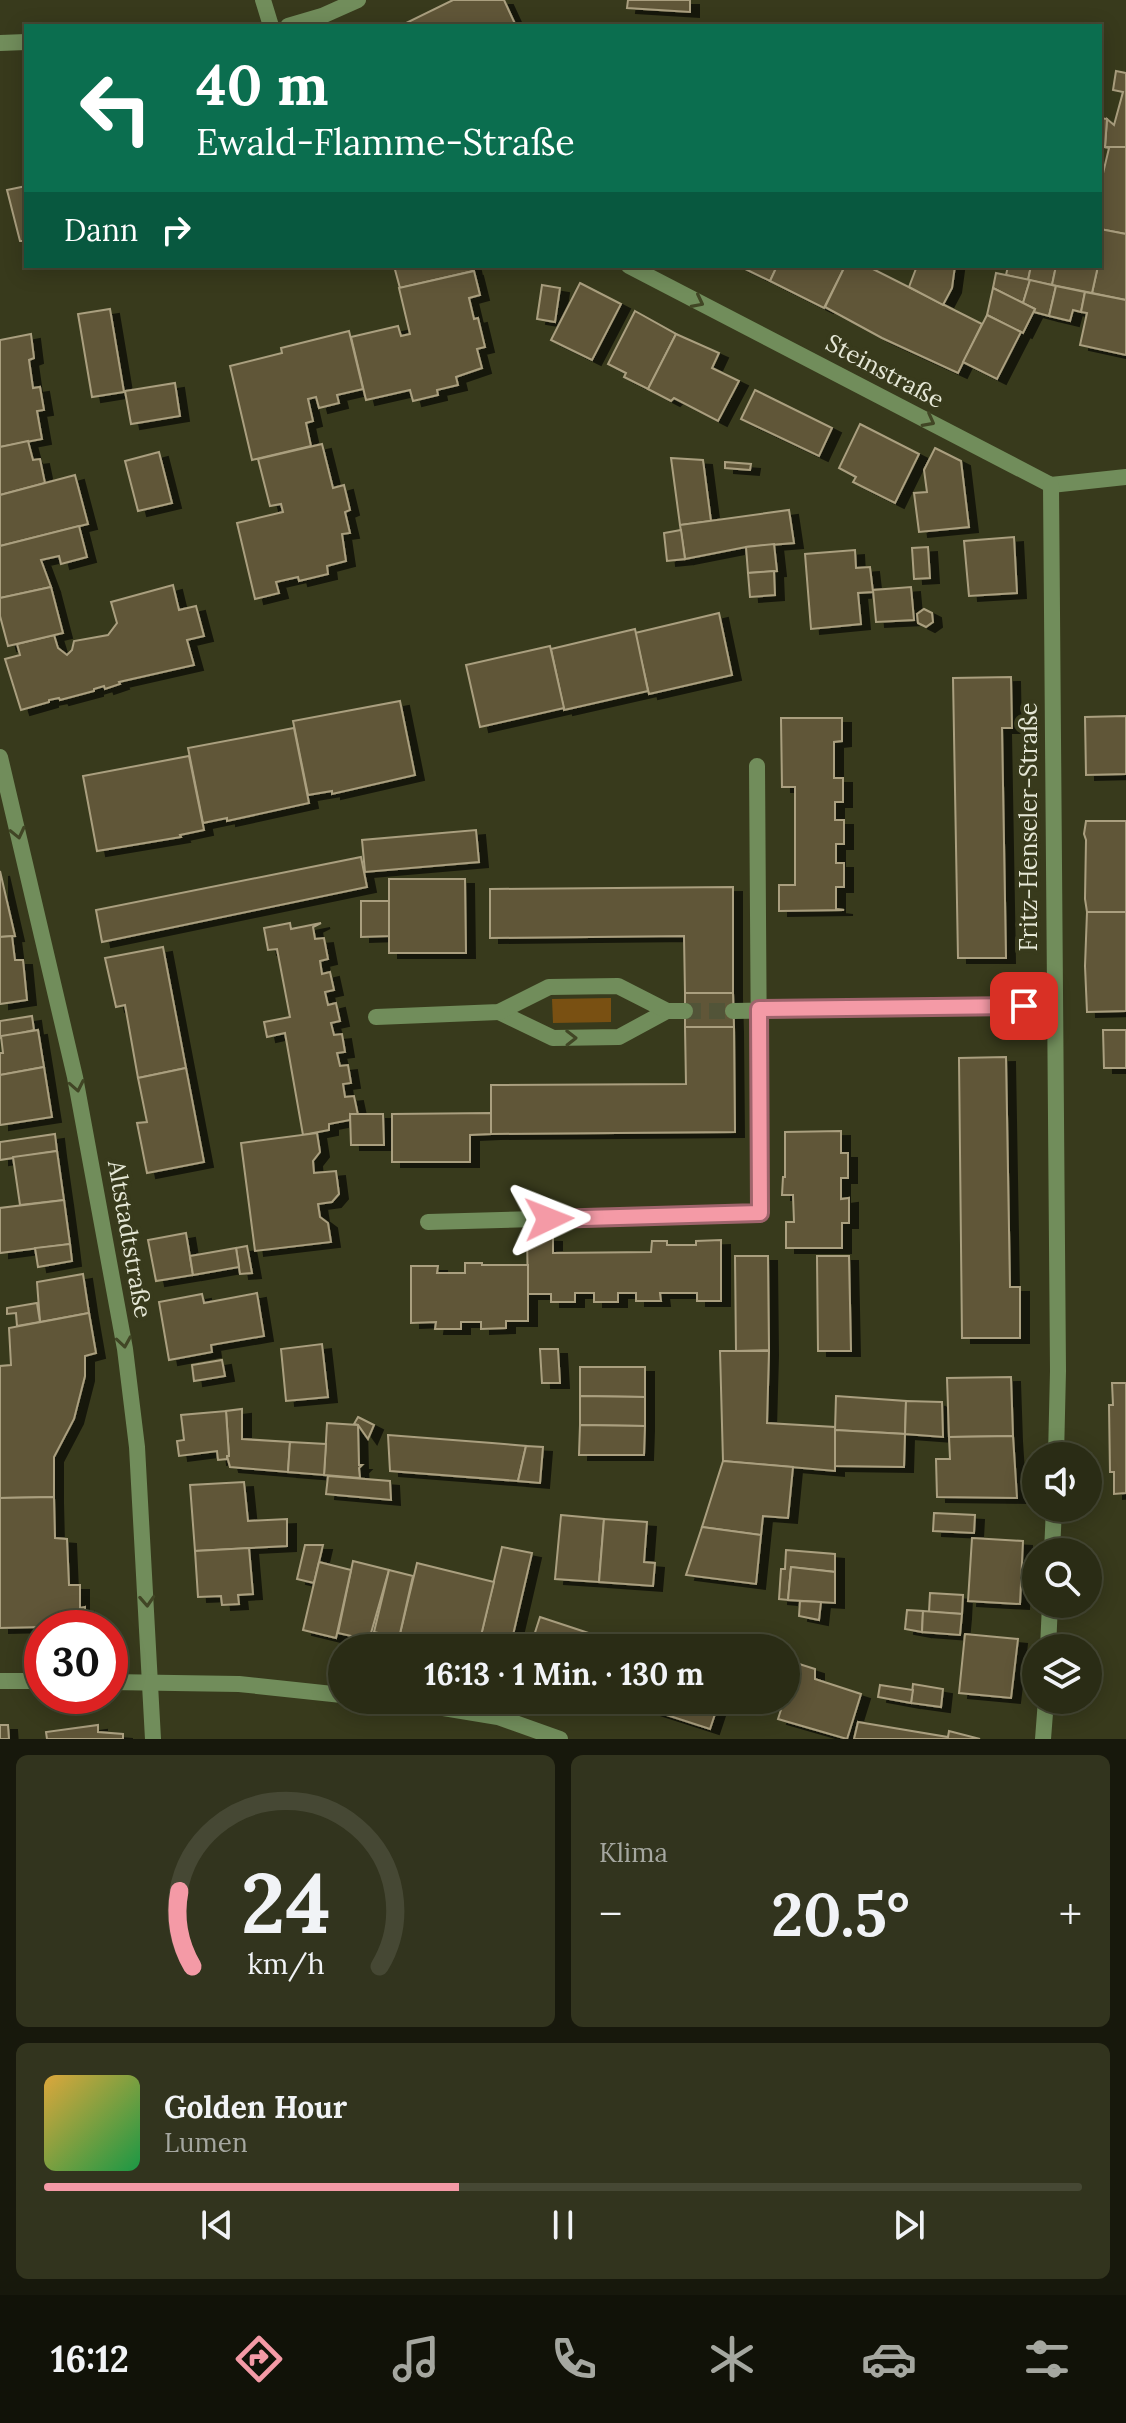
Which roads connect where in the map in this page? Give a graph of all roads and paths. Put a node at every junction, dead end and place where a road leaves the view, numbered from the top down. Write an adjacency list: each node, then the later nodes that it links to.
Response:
1 (263, 0): 3 (street)
2 (358, 0): 4 (street)
3 (270, 24)
4 (295, 24)
5 (24, 42): 6 (street)
6 (0, 43)
7 (633, 268): 9 (street, Steinstraße, one-way to 9)
8 (1126, 477): 9 (street)
9 (1051, 485): 12 (street, Fritz-Henseler-Straße)
10 (0, 757): 24 (street, Altstadtstraße, one-way to 24)
11 (757, 766): 13 (street)
12 (1053, 1006): 13 (street); 20 (street, Fritz-Henseler-Straße)
13 (759, 1009): 16 (street); 19 (street)
14 (667, 1011): 15 (street); 17 (street); 17 (street, one-way to 14)
15 (685, 1011)
16 (733, 1011)
17 (499, 1012): 18 (street)
18 (376, 1017)
19 (428, 1222)
20 (1056, 1442)
21 (0, 1681): 22 (street)
22 (24, 1681)
23 (128, 1682): 24 (street)
24 (152, 1682): 25 (street); 28 (street, Altstadtstraße)
25 (328, 1694)
26 (480, 1714): 29 (street)
27 (1045, 1714): 30 (street)
28 (153, 1739)
29 (560, 1739)
30 (1043, 1739)

